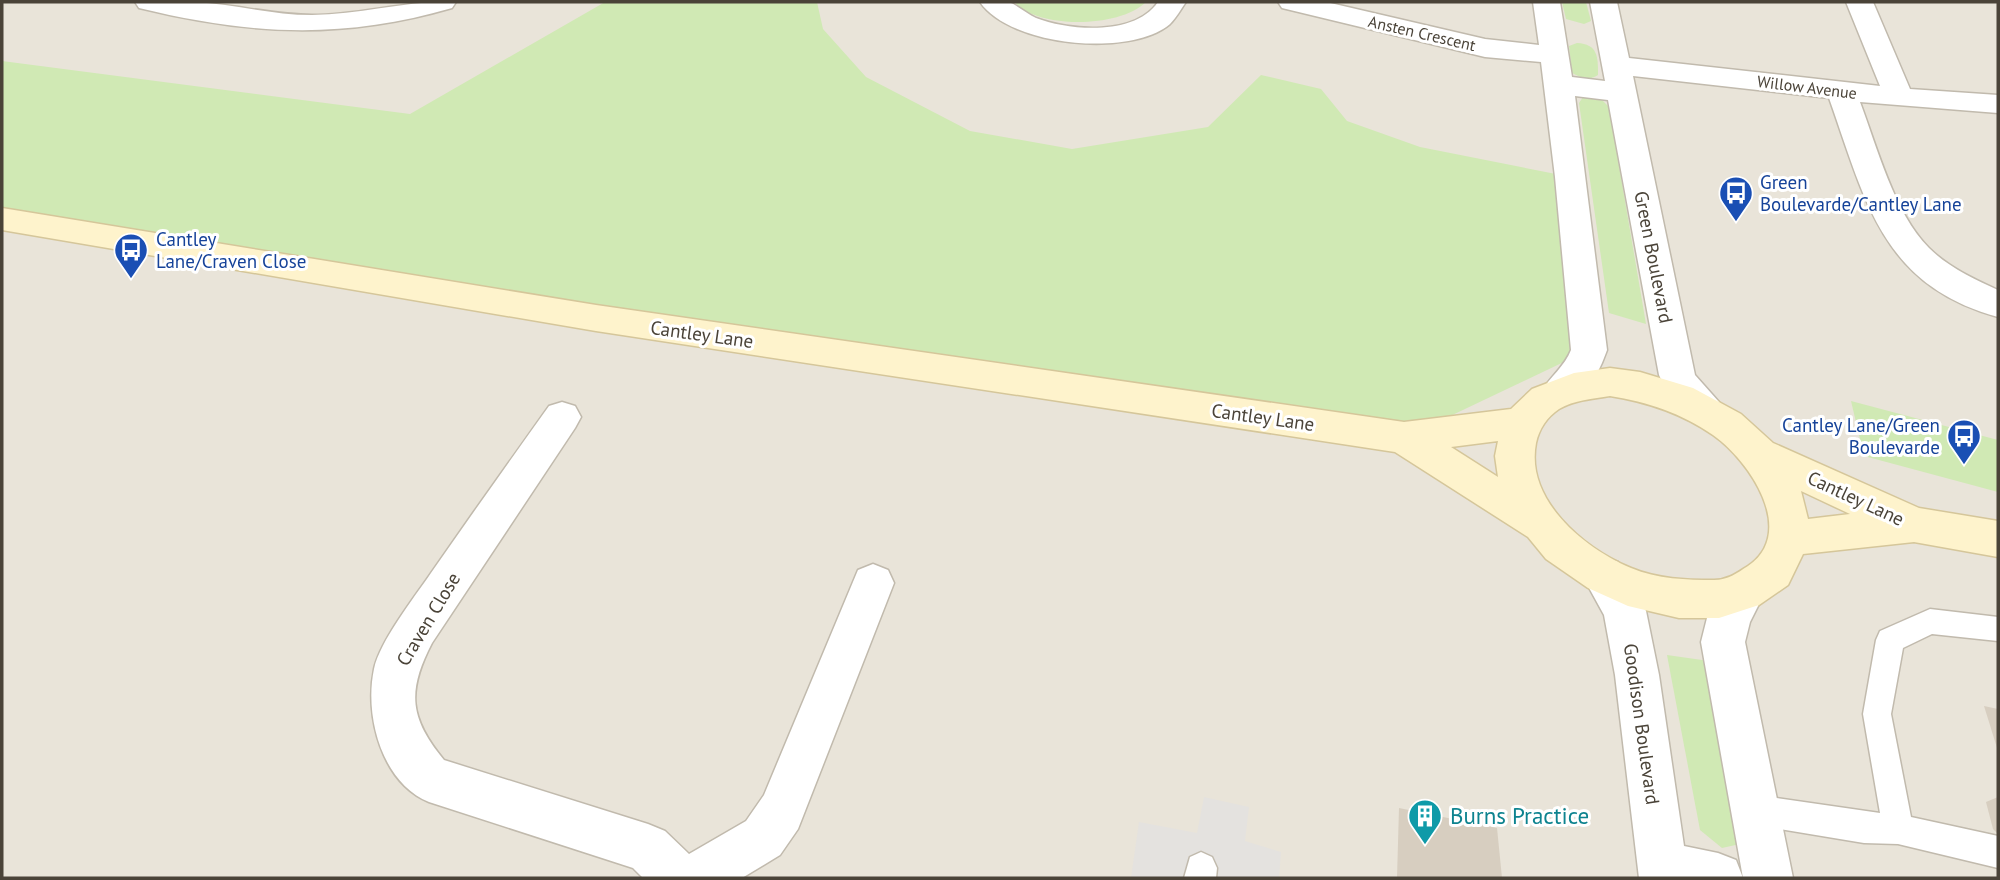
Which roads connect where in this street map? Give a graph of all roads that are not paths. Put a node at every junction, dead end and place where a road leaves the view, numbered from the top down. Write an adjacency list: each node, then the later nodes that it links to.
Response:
1 (149, 2): 2 (street)
2 (442, 2)
3 (993, 2): 4 (street)
4 (1172, 2)
5 (1292, 2): 8 (street, Ansten Crescent)
6 (1604, 2): 8 (street, Green Boulevard)
7 (1860, 2): 10 (street)
8 (1580, 48): 9 (street, Willow Avenue); 14 (street, Green Boulevard); 15 (street, Green Boulevard)
9 (1841, 91): 10 (street, Willow Avenue); 13 (street)
10 (1899, 97): 11 (street, Willow Avenue)
11 (1998, 104)
12 (2, 219): 18 (main road, Cantley Lane)
13 (1998, 304)
14 (1560, 392): 15 (main road); 17 (main road)
15 (1706, 413): 19 (main road)
16 (562, 417): 32 (street, Craven Close)
17 (1521, 423): 18 (main road, Cantley Lane); 20 (main road)
18 (1404, 438): 20 (main road, Cantley Lane)
19 (1759, 454): 21 (main road, Cantley Lane); 22 (main road)
20 (1542, 525): 24 (main road)
21 (1914, 525): 22 (main road, Cantley Lane); 23 (main road, Cantley Lane)
22 (1790, 538): 26 (main road)
23 (1998, 539)
24 (1603, 575): 26 (main road); 31 (street, Goodison Boulevard)
25 (873, 583): 33 (street)
26 (1744, 592): 28 (street)
27 (1998, 629): 29 (lane)
28 (1755, 810): 29 (lane); 35 (street)
29 (1899, 829): 30 (lane)
30 (1998, 852)
31 (1663, 872): 34 (street)
32 (678, 878)
33 (696, 878)
34 (1717, 878)
35 (1768, 878)

